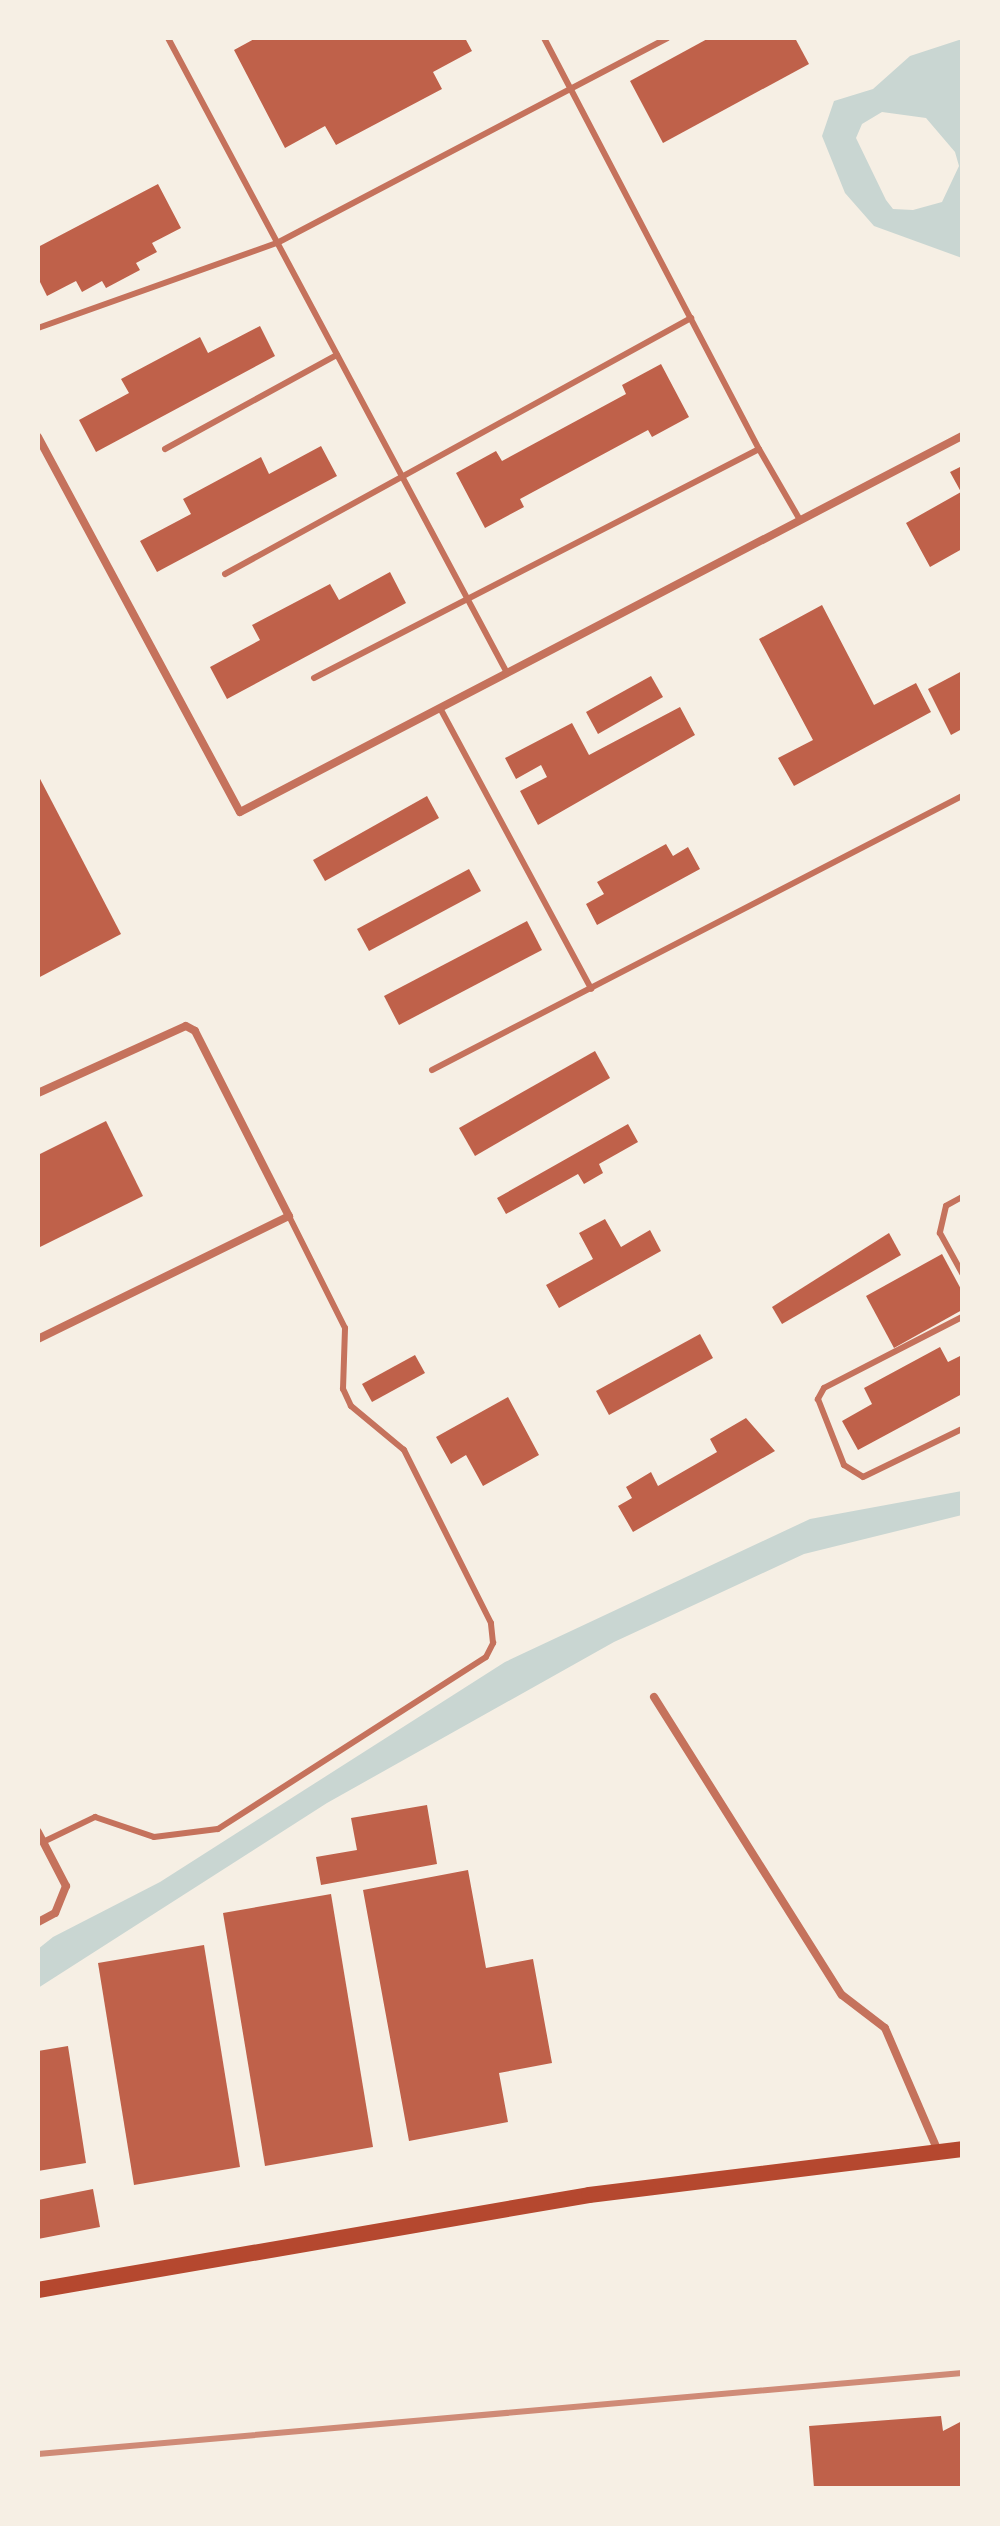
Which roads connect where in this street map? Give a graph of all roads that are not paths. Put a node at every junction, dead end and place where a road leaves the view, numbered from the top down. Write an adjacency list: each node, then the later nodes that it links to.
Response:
1 (168, 38): 5 (lane)
2 (544, 38): 4 (lane)
3 (668, 38): 4 (lane)
4 (572, 89): 5 (lane); 6 (lane)
5 (277, 243): 7 (lane); 8 (lane)
6 (691, 318): 12 (lane); 13 (lane)
7 (38, 328)
8 (337, 355): 11 (lane); 13 (lane)
9 (962, 436): 14 (street)
10 (38, 437): 19 (street)
11 (165, 449)
12 (759, 449): 14 (lane); 16 (lane)
13 (402, 475): 15 (lane); 16 (lane)
14 (800, 520): 17 (street)
15 (225, 574)
16 (468, 599): 17 (lane); 18 (lane)
17 (507, 673): 19 (street)
18 (314, 678)
19 (440, 708): 21 (lane)
20 (962, 796): 21 (lane)
21 (591, 989): 22 (lane)
22 (432, 1070)
23 (38, 1093): 25 (street)
24 (962, 1197): 26 (lane)
25 (289, 1216): 28 (street); 32 (lane)
26 (962, 1273)
27 (962, 1317): 29 (lane)
28 (38, 1339)
29 (962, 1429)
30 (654, 1697): 35 (street)
31 (38, 1832): 32 (street)
32 (43, 1842): 33 (street)
33 (38, 1922)
34 (962, 2149): 35 (main road)
35 (938, 2151): 36 (main road)
36 (38, 2290)

